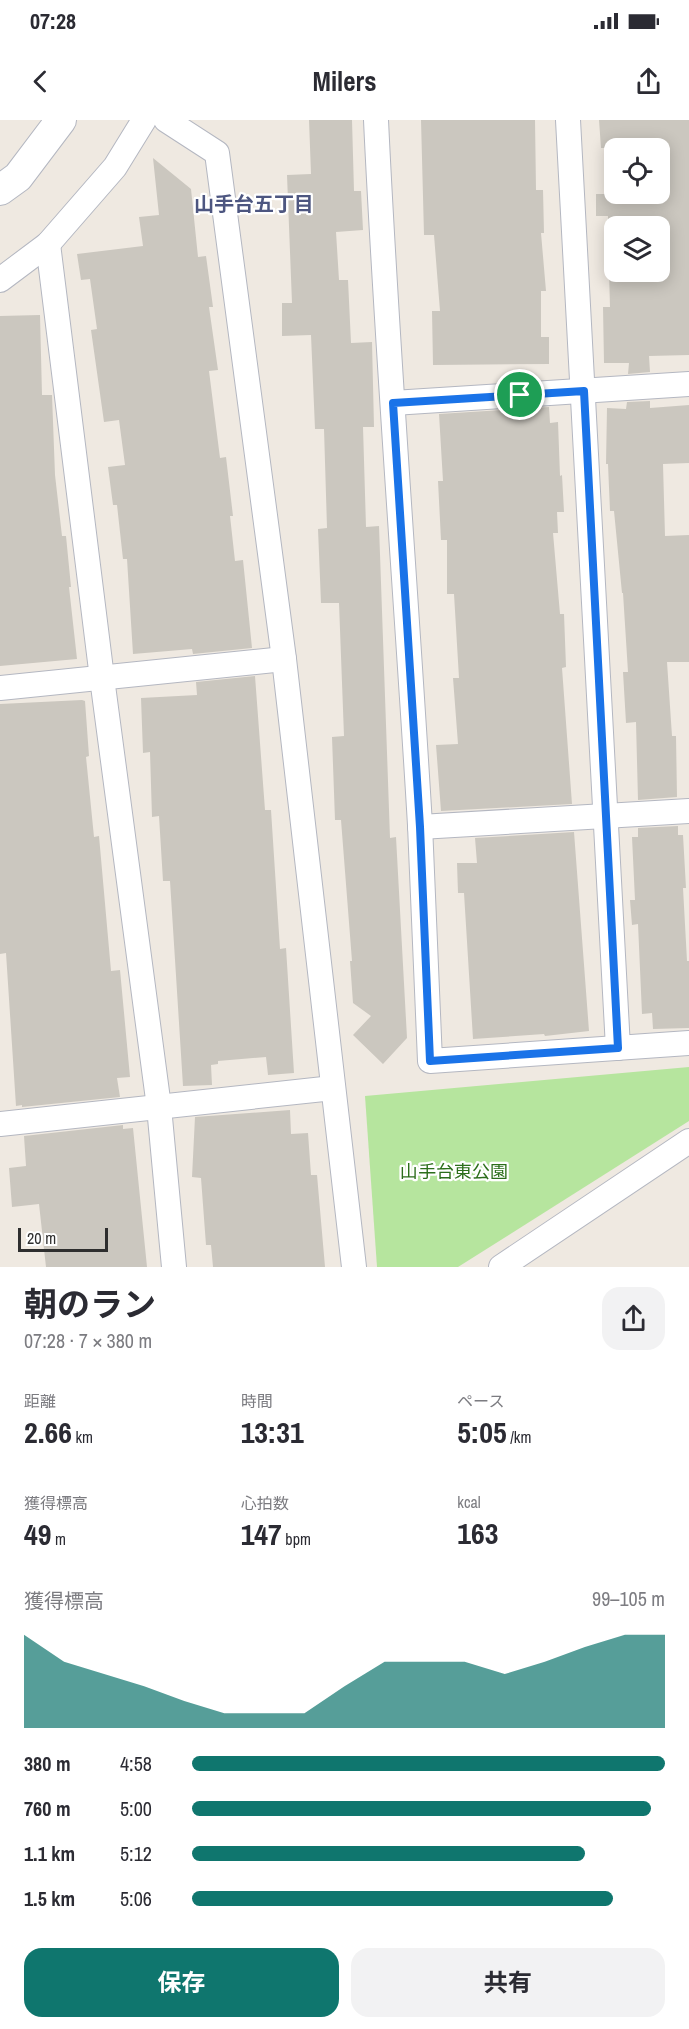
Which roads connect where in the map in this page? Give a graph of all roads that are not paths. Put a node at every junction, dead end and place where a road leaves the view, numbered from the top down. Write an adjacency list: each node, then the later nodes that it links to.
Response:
1 (61, 120): 6 (street)
2 (144, 120): 7 (street)
3 (166, 120): 12 (street)
4 (376, 120): 11 (street)
5 (568, 120): 10 (street)
6 (0, 190)
7 (48, 244): 8 (street); 13 (street)
8 (0, 280)
9 (689, 384): 10 (street)
10 (584, 391): 11 (street); 16 (street)
11 (393, 403): 17 (street)
12 (284, 659): 13 (street); 20 (street)
13 (102, 678): 14 (street); 21 (street)
14 (0, 688)
15 (689, 811): 16 (street)
16 (606, 816): 17 (street); 19 (street)
17 (420, 827): 19 (street)
18 (689, 1043): 19 (street)
19 (618, 1048)
20 (333, 1088): 21 (street); 25 (street)
21 (159, 1107): 22 (street); 24 (street)
22 (0, 1124)
23 (689, 1141): 26 (street)
24 (174, 1267)
25 (354, 1267)
26 (501, 1267)

